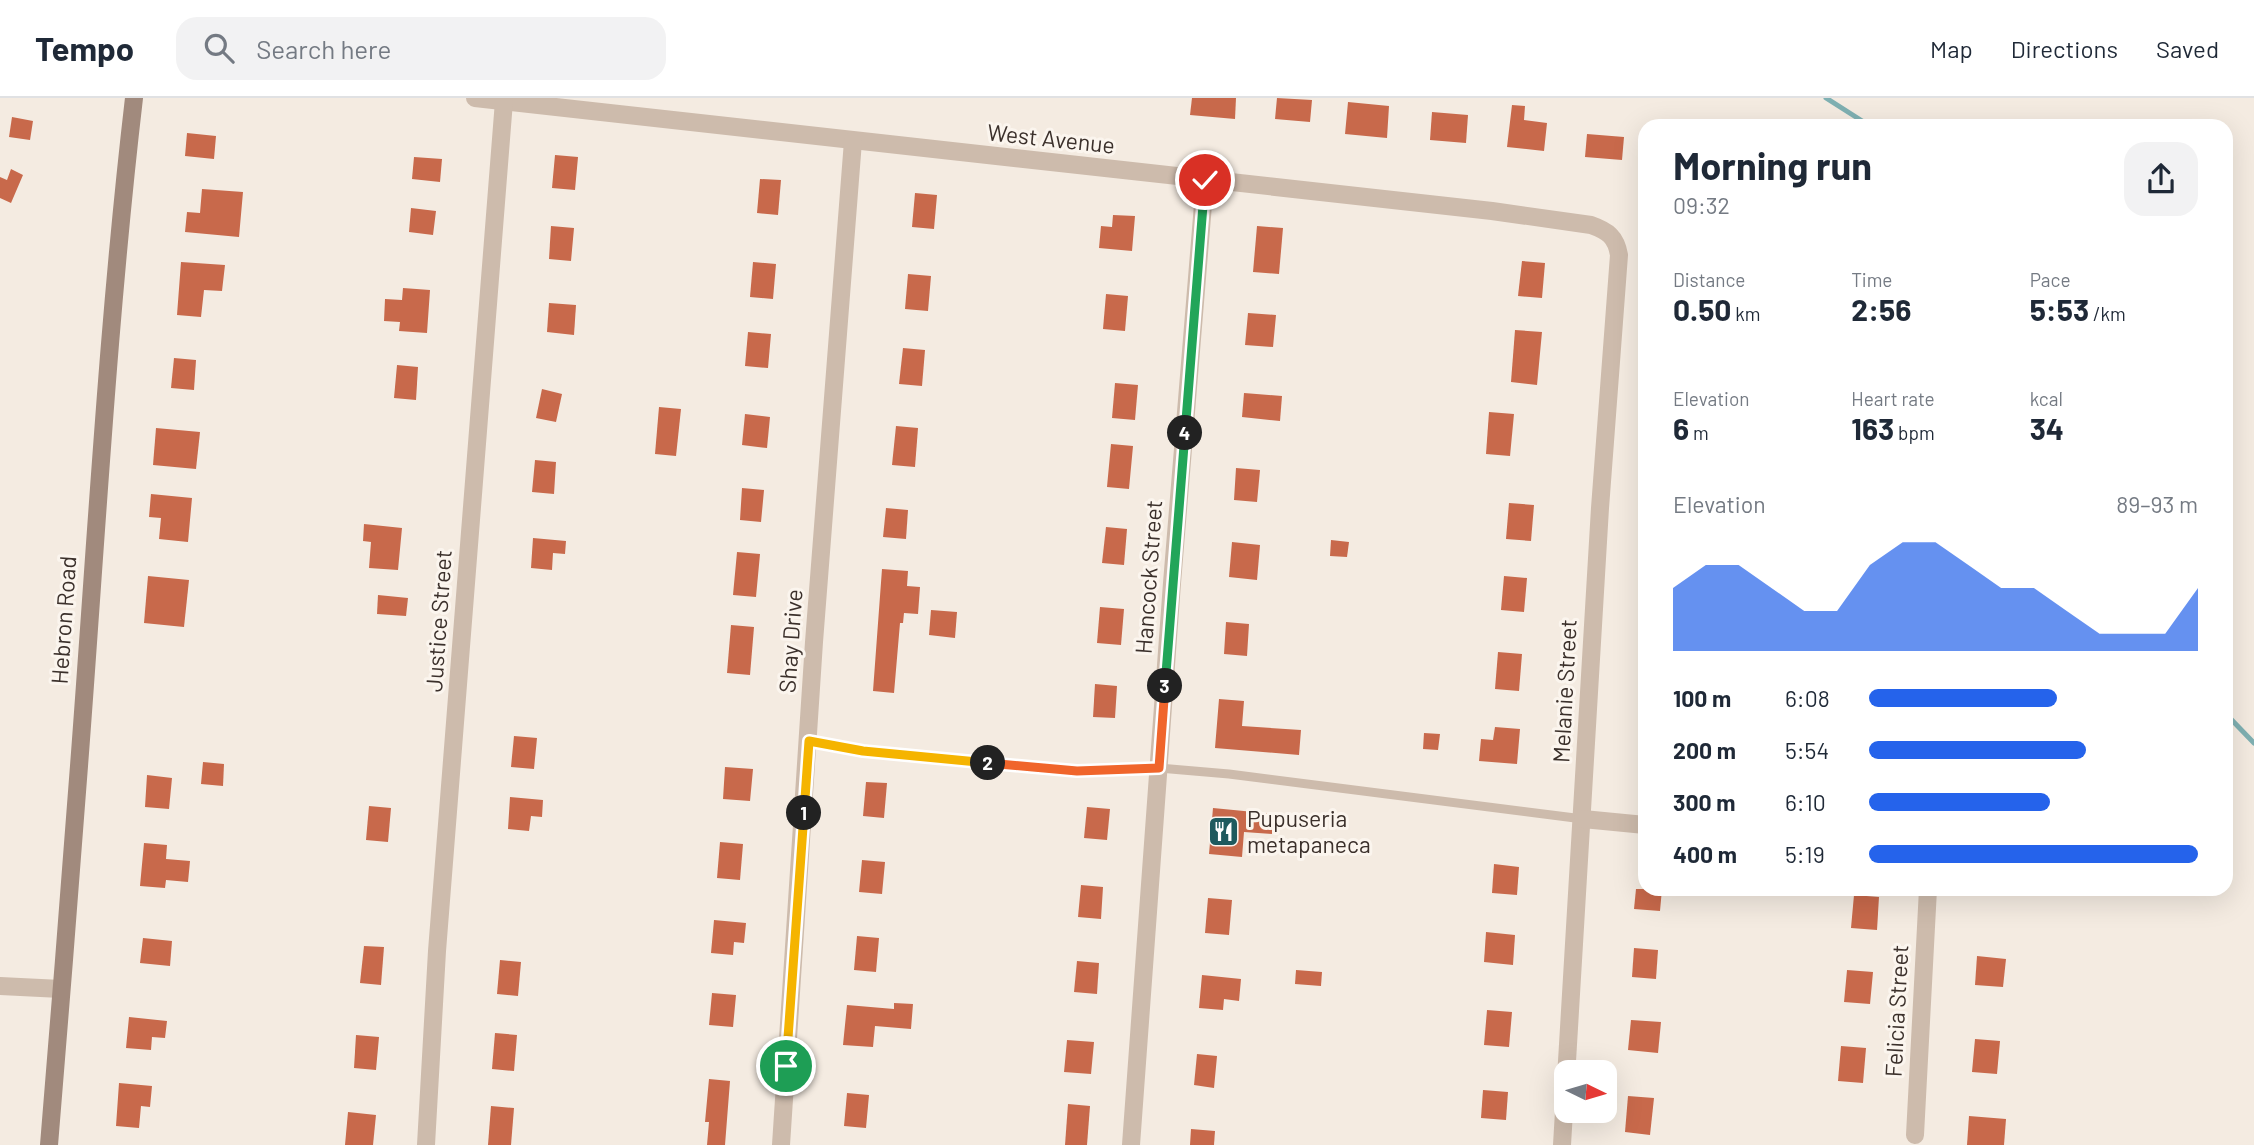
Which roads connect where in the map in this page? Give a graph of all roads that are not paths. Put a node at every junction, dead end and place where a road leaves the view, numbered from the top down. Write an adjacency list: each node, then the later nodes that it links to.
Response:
1 (134, 98): 13 (street, Hebron Road)
2 (475, 98): 3 (street, West Avenue)
3 (504, 101): 4 (street, West Avenue); 16 (street, Justice Street)
4 (853, 141): 5 (street, West Avenue); 7 (street, Shay Drive)
5 (1205, 180): 6 (street, West Avenue); 8 (street, Hancock Street)
6 (1616, 240): 9 (street, Melanie Street)
7 (809, 741): 8 (lane); 17 (street, Shay Drive)
8 (1159, 768): 9 (lane); 18 (street, Hancock Street)
9 (1583, 819): 10 (street); 19 (street, Melanie Street)
10 (1638, 824)
11 (1927, 896): 14 (street, Felicia Street)
12 (0, 986): 13 (street)
13 (61, 989): 15 (street, Hebron Road)
14 (1915, 1135)
15 (49, 1145)
16 (426, 1145)
17 (781, 1145)
18 (1131, 1145)
19 (1562, 1145)

